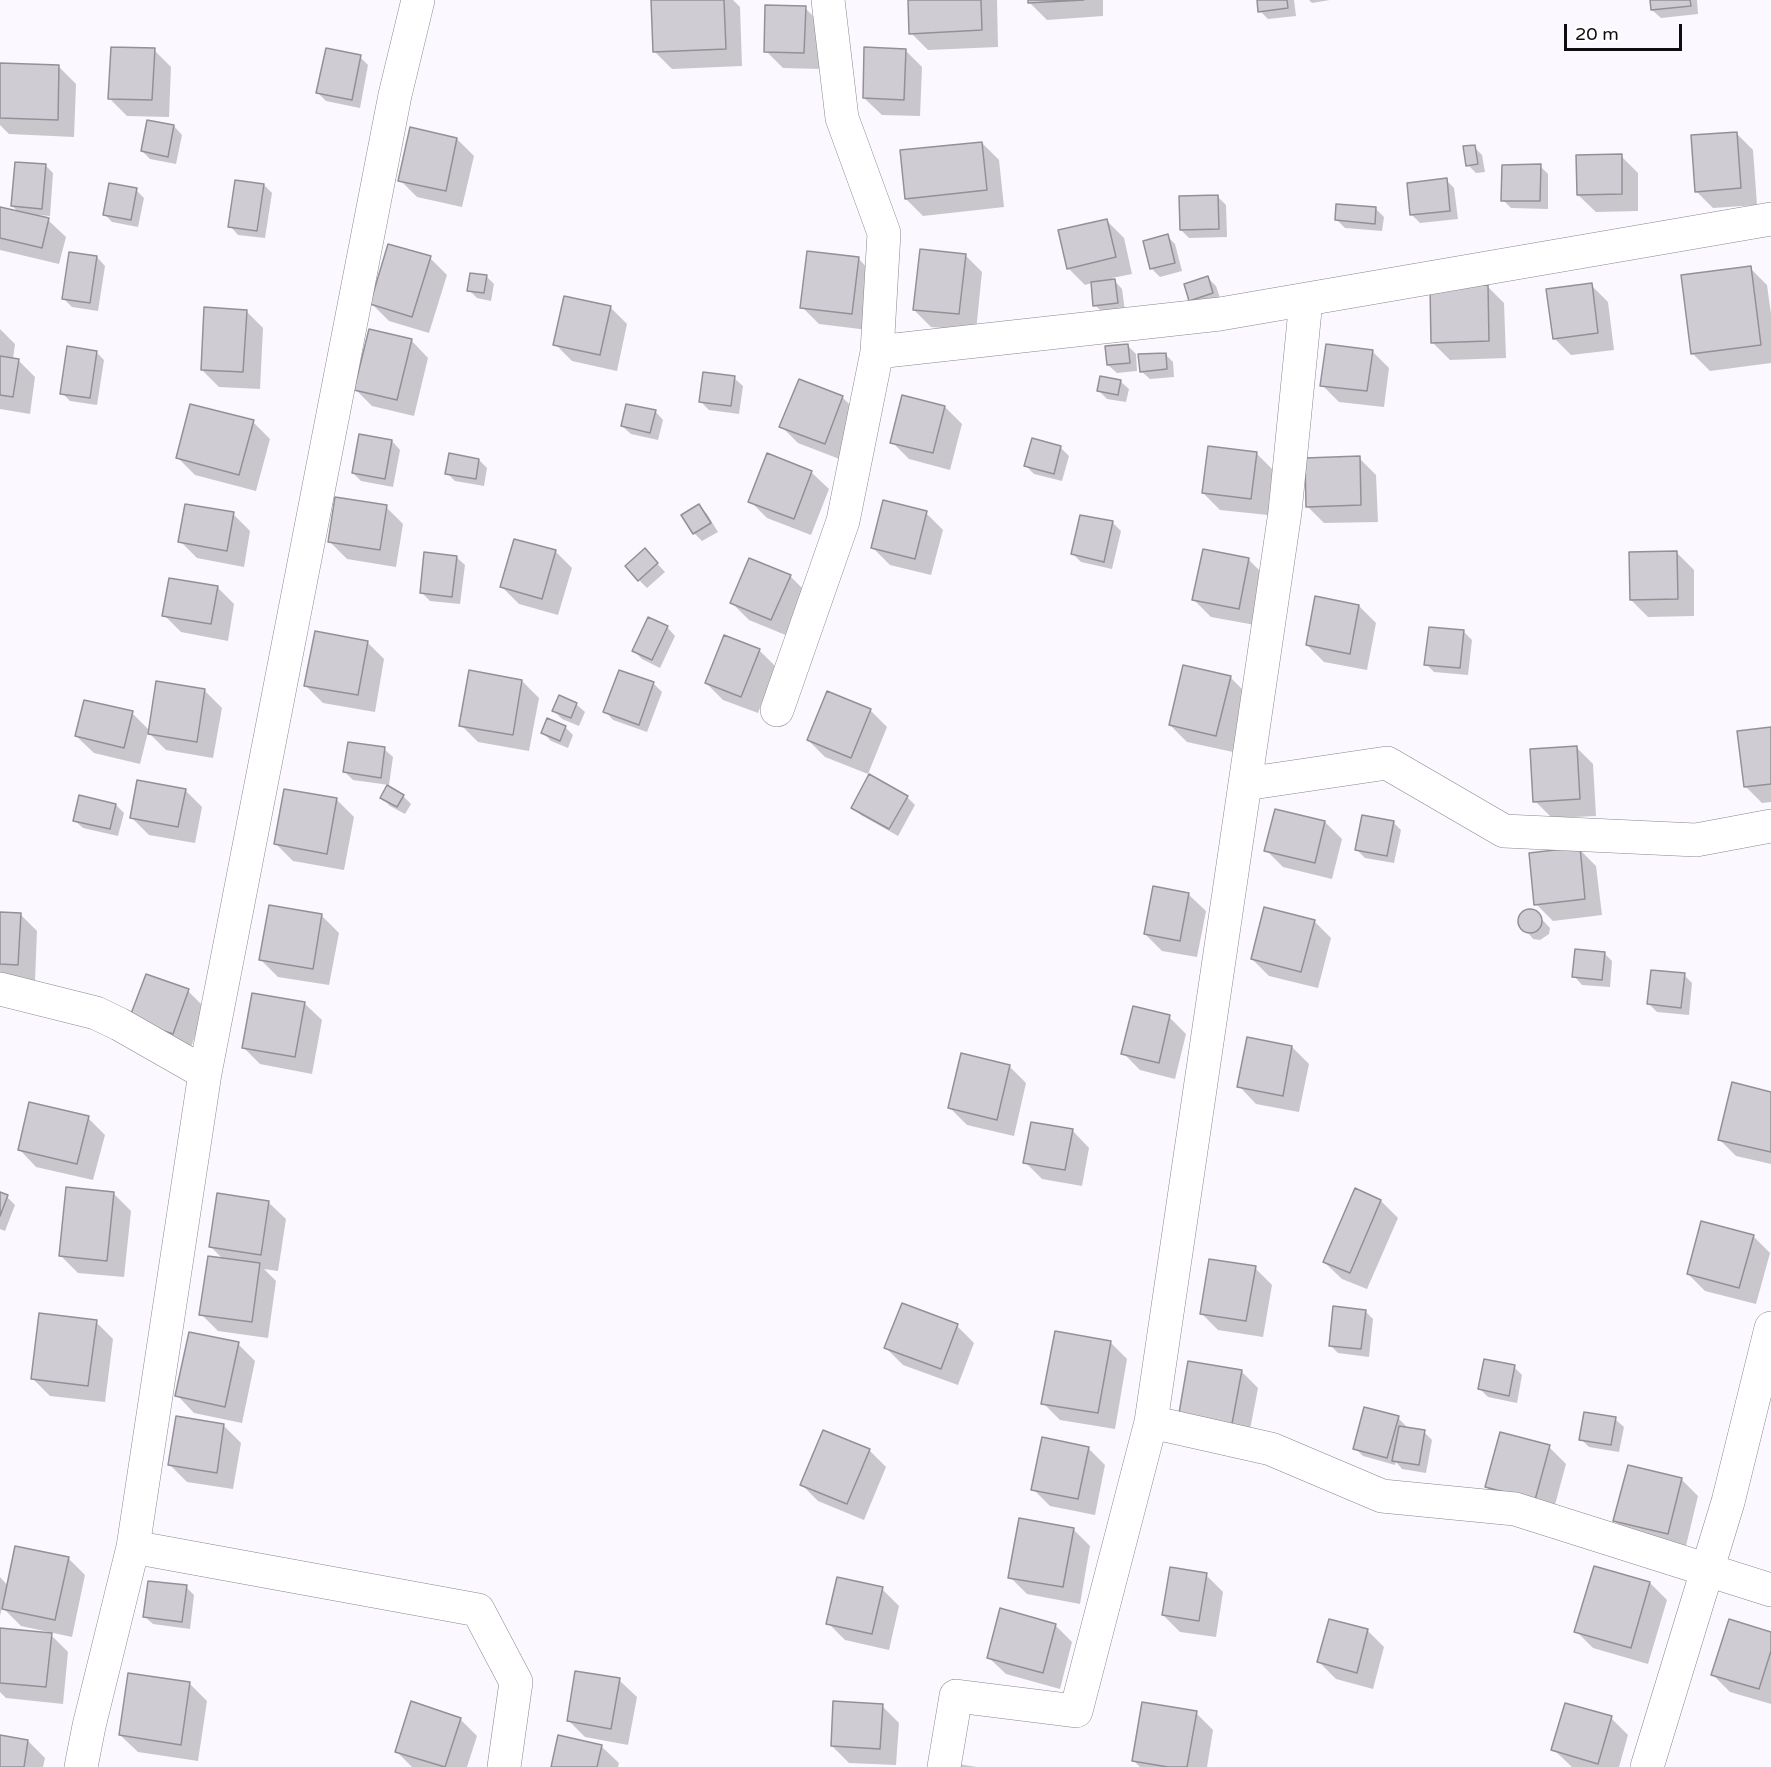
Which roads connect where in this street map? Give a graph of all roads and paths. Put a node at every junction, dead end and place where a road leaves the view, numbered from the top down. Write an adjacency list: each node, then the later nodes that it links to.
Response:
1 (418, 0): 10 (street)
2 (828, 0): 5 (street)
3 (1771, 219): 4 (street)
4 (1306, 300): 5 (street); 7 (street)
5 (877, 352): 6 (street)
6 (777, 710)
7 (1245, 784): 8 (street); 12 (street)
8 (1771, 826)
9 (0, 989): 10 (street)
10 (205, 1073): 13 (street)
11 (1771, 1328): 14 (street)
12 (1151, 1422): 14 (street); 18 (street)
13 (133, 1547): 16 (street); 17 (street)
14 (1707, 1569): 15 (street); 19 (street)
15 (1771, 1590)
16 (81, 1767)
17 (504, 1767)
18 (944, 1767)
19 (1647, 1767)

